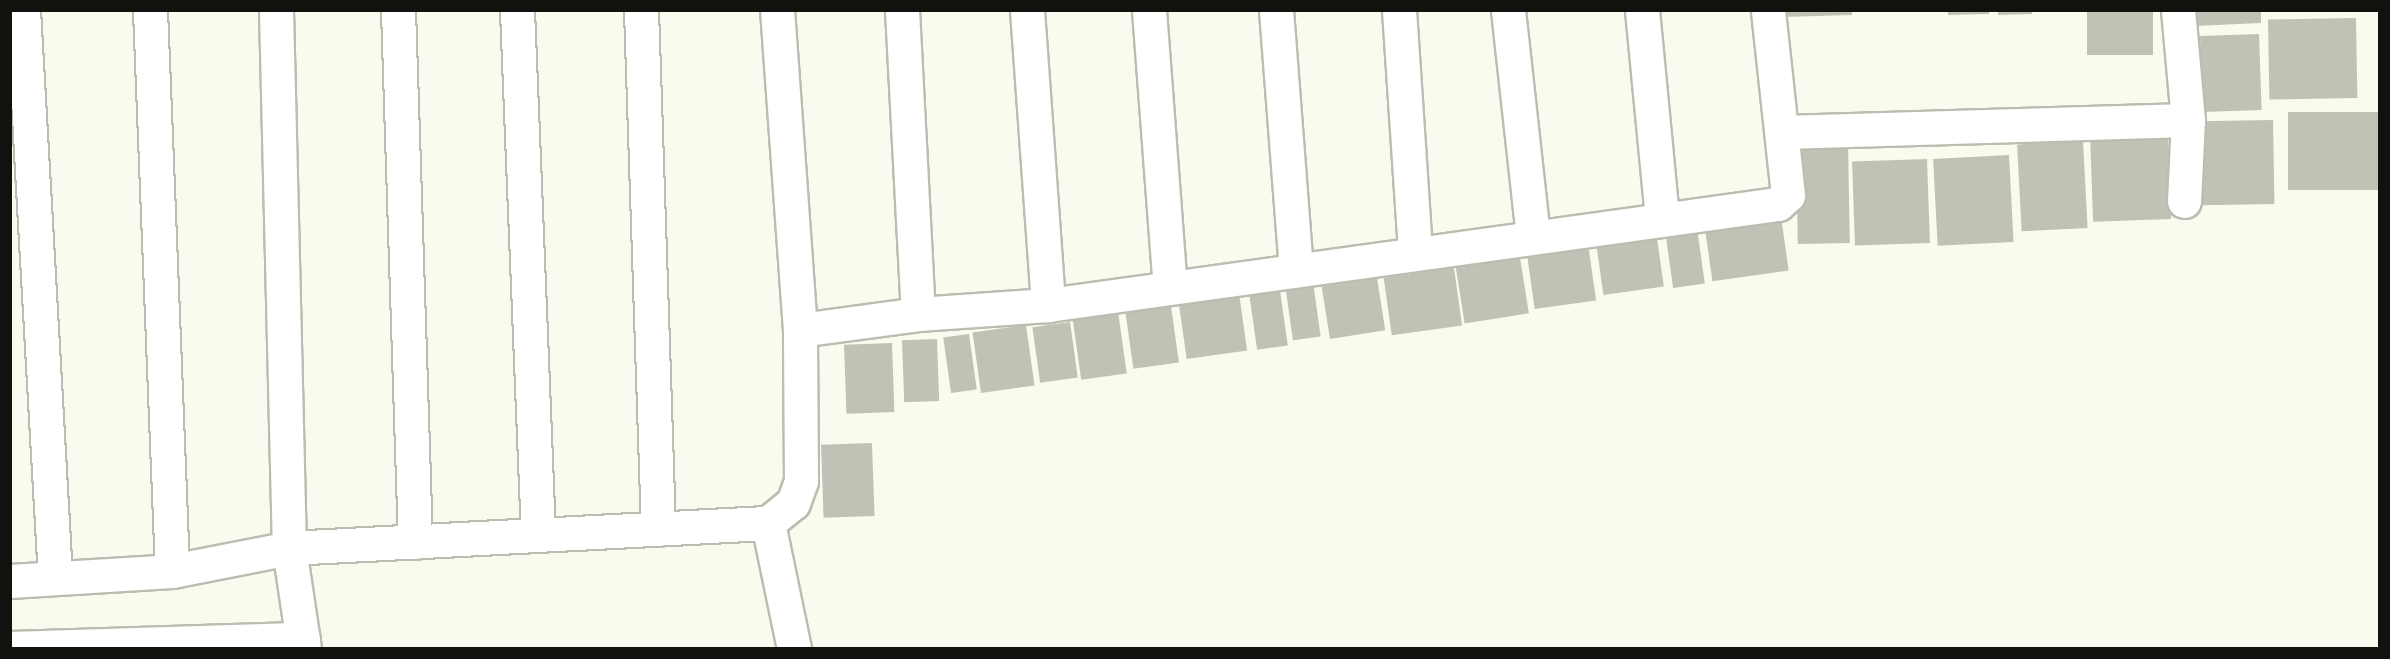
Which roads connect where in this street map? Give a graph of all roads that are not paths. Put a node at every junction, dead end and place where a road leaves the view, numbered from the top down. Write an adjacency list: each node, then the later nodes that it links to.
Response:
1 (23, 10): 34 (street)
2 (150, 10): 33 (street)
3 (276, 10): 32 (street)
4 (398, 10): 31 (street)
5 (517, 10): 30 (street)
6 (641, 10): 29 (street)
7 (777, 10): 27 (street)
8 (902, 10): 26 (street)
9 (1028, 10): 25 (street)
10 (1149, 10): 24 (street)
11 (1276, 10): 23 (street)
12 (1400, 10): 22 (street)
13 (1509, 10): 21 (street)
14 (1642, 10): 20 (street)
15 (1768, 10): 18 (street)
16 (2178, 10): 17 (street)
17 (2188, 120): 18 (street); 19 (street)
18 (1782, 132): 20 (street)
19 (2184, 201)
20 (1662, 218): 21 (street)
21 (1533, 236): 22 (street)
22 (1414, 253): 23 (street)
23 (1296, 270): 24 (street)
24 (1170, 287): 25 (street)
25 (1048, 305): 26 (street)
26 (918, 314): 27 (street)
27 (800, 330): 28 (street)
28 (768, 523): 29 (street); 38 (street)
29 (658, 529): 30 (street)
30 (538, 535): 31 (street)
31 (415, 542): 32 (street)
32 (289, 548): 33 (street); 36 (street)
33 (172, 571): 34 (street)
34 (55, 577): 35 (street)
35 (10, 580)
36 (304, 644): 37 (street)
37 (10, 648)
38 (794, 648)

